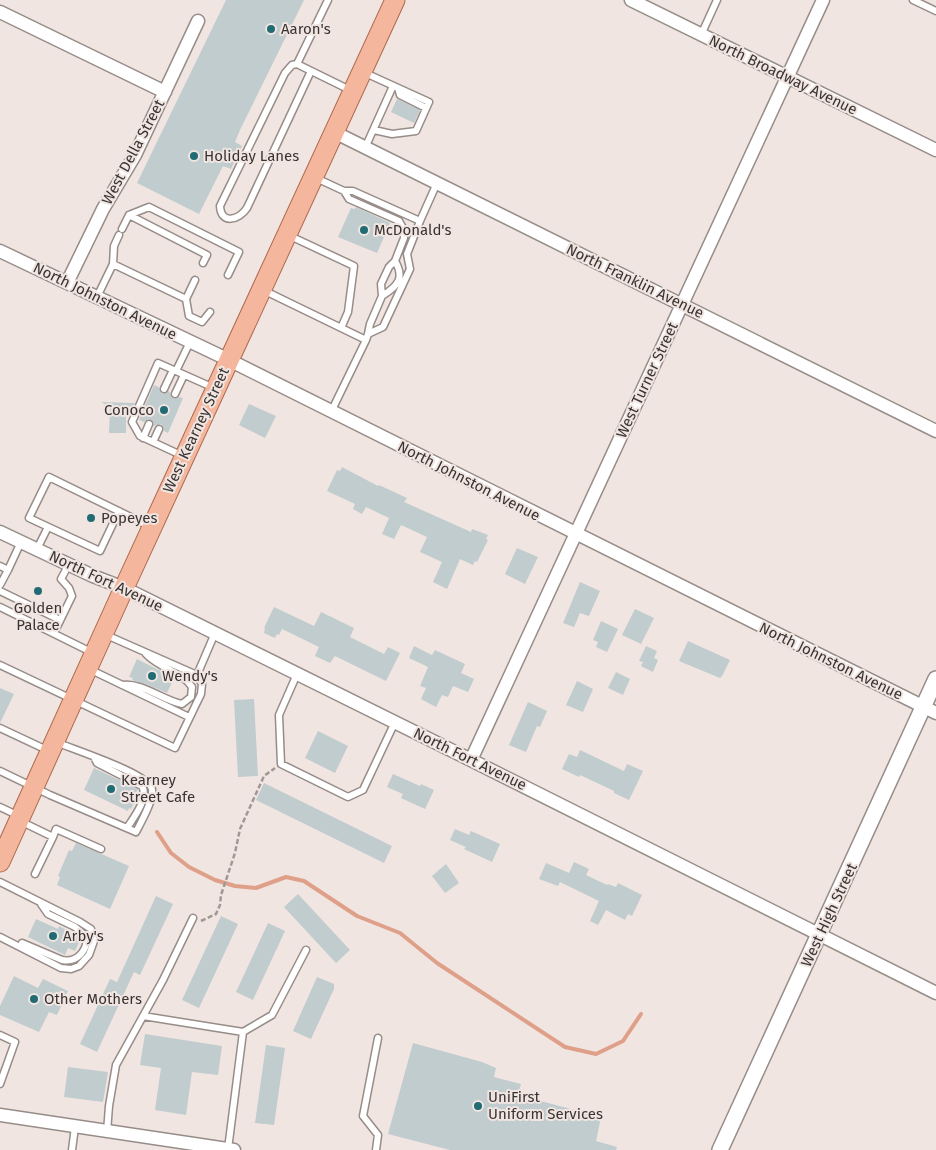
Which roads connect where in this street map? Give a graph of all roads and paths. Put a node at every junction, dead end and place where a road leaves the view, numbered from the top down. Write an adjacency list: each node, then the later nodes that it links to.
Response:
1 (328, 0): 11 (lane)
2 (395, 0): 13 (main road, West Kearney Street)
3 (631, 0): 10 (street, North Broadway Avenue)
4 (717, 0): 10 (lane)
5 (823, 0): 14 (street, West Turner Street)
6 (913, 0): 7 (lane)
7 (936, 11)
8 (0, 12): 17 (street)
9 (198, 21): 17 (street, West Della Street)
10 (701, 35): 14 (street, North Broadway Avenue)
11 (297, 64): 12 (lane); 12 (lane)
12 (311, 71): 16 (lane)
13 (362, 72): 15 (lane); 16 (main road, West Kearney Street)
14 (787, 77): 21 (street, North Broadway Avenue); 39 (street, West Turner Street)
15 (395, 87): 18 (lane); 18 (lane)
16 (353, 91): 19 (main road, West Kearney Street)
17 (165, 92): 34 (street, West Della Street)
18 (374, 130): 20 (lane)
19 (334, 132): 20 (street, North Franklin Avenue); 22 (main road, West Kearney Street)
20 (365, 148): 23 (street, North Franklin Avenue)
21 (936, 150)
22 (313, 177): 24 (lane); 27 (main road, West Kearney Street)
23 (437, 183): 26 (lane); 39 (street, North Franklin Avenue)
24 (344, 191): 26 (lane); 29 (lane)
25 (129, 215): 30 (lane); 31 (lane); 32 (lane)
26 (420, 222): 42 (lane)
27 (287, 234): 35 (main road, West Kearney Street); 41 (lane)
28 (0, 251): 34 (street, North Johnston Avenue)
29 (395, 261): 36 (lane); 36 (lane)
30 (203, 263)
31 (113, 264): 37 (lane); 38 (lane)
32 (228, 275)
33 (195, 280): 38 (lane)
34 (68, 283): 37 (street, North Johnston Avenue)
35 (261, 290): 41 (lane); 44 (main road, West Kearney Street)
36 (382, 296): 42 (lane)
37 (97, 298): 43 (street, North Johnston Avenue)
38 (186, 299): 40 (lane)
39 (682, 305): 53 (street, North Franklin Avenue); 61 (street, West Turner Street)
40 (210, 312)
41 (341, 328): 42 (lane)
42 (367, 337): 50 (lane)
43 (190, 342): 44 (street, North Johnston Avenue); 45 (lane)
44 (229, 360): 48 (main road, West Kearney Street); 50 (street, North Johnston Avenue)
45 (175, 370): 46 (lane); 47 (lane); 54 (lane)
46 (184, 375): 48 (lane); 49 (lane)
47 (164, 389)
48 (216, 389): 56 (main road, West Kearney Street)
49 (175, 394)
50 (331, 412): 61 (street, North Johnston Avenue)
51 (149, 424): 54 (lane)
52 (159, 429): 55 (lane)
53 (936, 431)
54 (143, 438): 55 (lane)
55 (153, 442): 56 (lane)
56 (184, 457): 59 (main road, West Kearney Street)
57 (119, 511): 58 (lane); 58 (lane); 59 (lane)
58 (48, 527): 63 (lane)
59 (152, 527): 68 (main road, West Kearney Street)
60 (0, 532): 62 (street, North Fort Avenue)
61 (576, 534): 83 (street, North Johnston Avenue); 89 (street, West Turner Street)
62 (21, 542): 63 (street, North Fort Avenue); 66 (lane)
63 (37, 549): 64 (street, North Fort Avenue)
64 (69, 564): 68 (street, North Fort Avenue); 71 (lane)
65 (0, 566): 66 (lane)
66 (8, 570): 67 (lane)
67 (0, 585)
68 (124, 588): 73 (main road, West Kearney Street); 74 (street, North Fort Avenue)
69 (0, 591): 71 (lane)
70 (0, 607): 72 (lane)
71 (60, 620): 72 (lane)
72 (54, 633): 76 (lane)
73 (103, 633): 75 (lane); 76 (main road, West Kearney Street)
74 (215, 633): 78 (street, North Fort Avenue); 79 (lane)
75 (144, 652): 79 (lane); 81 (lane)
76 (91, 661): 81 (lane); 82 (main road, West Kearney Street)
77 (0, 665): 82 (lane)
78 (297, 674): 86 (street, North Fort Avenue); 90 (lane)
79 (197, 676): 84 (lane)
80 (936, 678): 83 (street, West High Street)
81 (122, 686): 84 (lane)
82 (73, 699): 84 (lane); 88 (main road, West Kearney Street)
83 (929, 710): 102 (street, West High Street)
84 (189, 717)
85 (0, 722): 87 (lane)
86 (395, 722): 89 (street, North Fort Avenue); 90 (lane)
87 (2, 729): 88 (lane)
88 (52, 746): 92 (main road, West Kearney Street); 92 (lane)
89 (472, 760): 102 (street, North Fort Avenue)
90 (281, 764): 101 (path)
91 (0, 771): 92 (lane)
92 (33, 788): 94 (main road, West Kearney Street)
93 (0, 807): 94 (lane)
94 (20, 819): 95 (lane); 96 (main road, West Kearney Street)
95 (53, 837): 97 (lane); 99 (lane)
96 (4, 842): 98 (main road, West Kearney Street)
97 (101, 850)
98 (0, 862)
99 (34, 874)
100 (0, 882): 103 (lane)
101 (192, 918): 106 (lane)
102 (820, 934): 105 (street, North Fort Avenue); 117 (street, West High Street)
103 (0, 937)
104 (306, 950): 107 (lane)
105 (936, 993)
106 (143, 1016): 107 (lane); 113 (lane)
107 (243, 1032): 115 (lane)
108 (0, 1036): 110 (lane)
109 (378, 1038): 116 (lane)
110 (0, 1084)
111 (0, 1115): 112 (street)
112 (74, 1127): 113 (street); 114 (lane)
113 (107, 1132): 115 (street)
114 (72, 1150)
115 (231, 1150)
116 (376, 1150)
117 (720, 1150)

